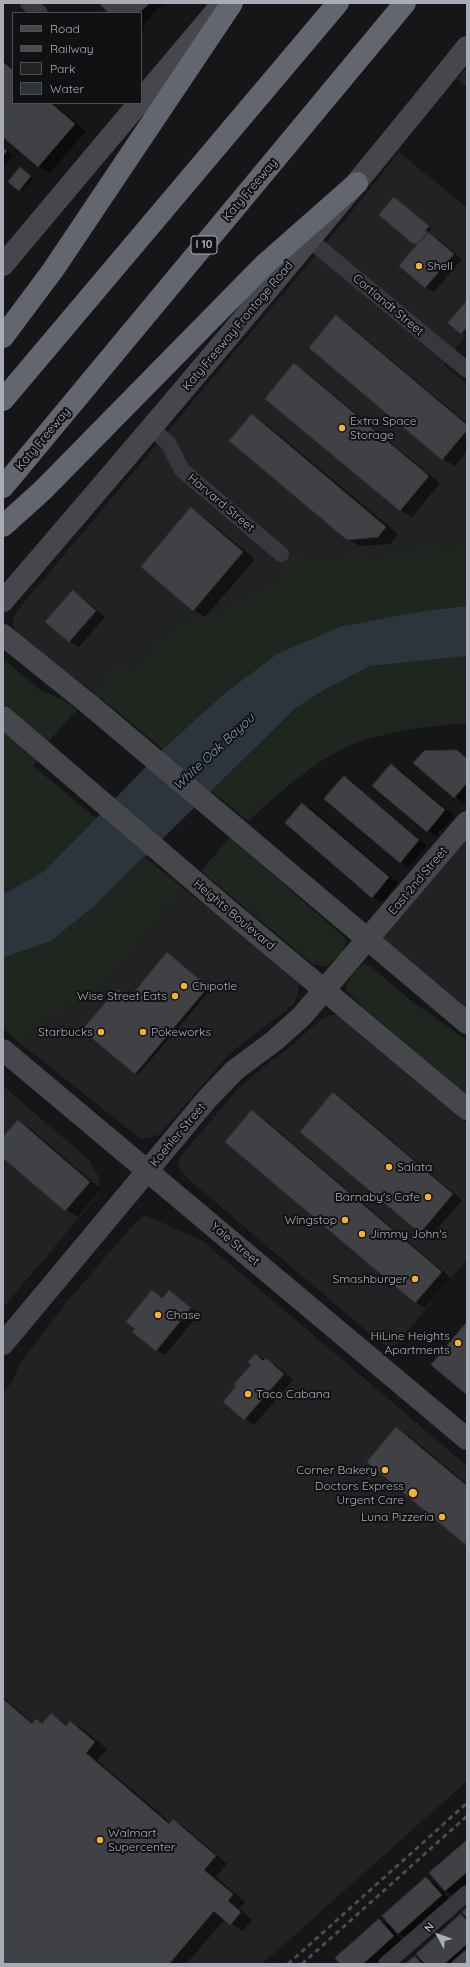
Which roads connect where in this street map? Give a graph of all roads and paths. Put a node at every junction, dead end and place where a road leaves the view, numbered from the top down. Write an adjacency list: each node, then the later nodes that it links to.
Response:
1 (28, 3): 6 (street)
2 (223, 3): 8 (main road)
3 (232, 3): 13 (highway)
4 (338, 3): 15 (highway)
5 (406, 3): 17 (highway, Katy Freeway / I 10)
6 (39, 12)
7 (467, 47): 10 (main road, Katy Freeway Frontage Road)
8 (142, 99)
9 (138, 104): 12 (main road)
10 (357, 183): 11 (main road, Katy Freeway Frontage Road); 18 (highway)
11 (310, 240): 14 (street, Cortlandt Street); 16 (main road, Katy Freeway Frontage Road)
12 (3, 266)
13 (3, 337)
14 (467, 370)
15 (3, 400)
16 (152, 429): 19 (street, Harvard Street); 20 (main road, Katy Freeway Frontage Road)
17 (3, 487)
18 (3, 526)
19 (281, 554)
20 (3, 602)
21 (3, 635): 24 (main road)
22 (3, 717): 25 (main road, Heights Boulevard)
23 (467, 822): 24 (main road, East 2nd Street)
24 (368, 940): 25 (main road, Koehler Street); 26 (main road)
25 (324, 991): 28 (main road, Heights Boulevard); 29 (main road, Koehler Street)
26 (467, 1023)
27 (3, 1050): 29 (main road, Yale Street)
28 (467, 1109)
29 (148, 1171): 30 (main road, Koehler Street); 31 (main road, Yale Street)
30 (3, 1344)
31 (467, 1439)
32 (467, 1893): 33 (street)
33 (386, 1964)

